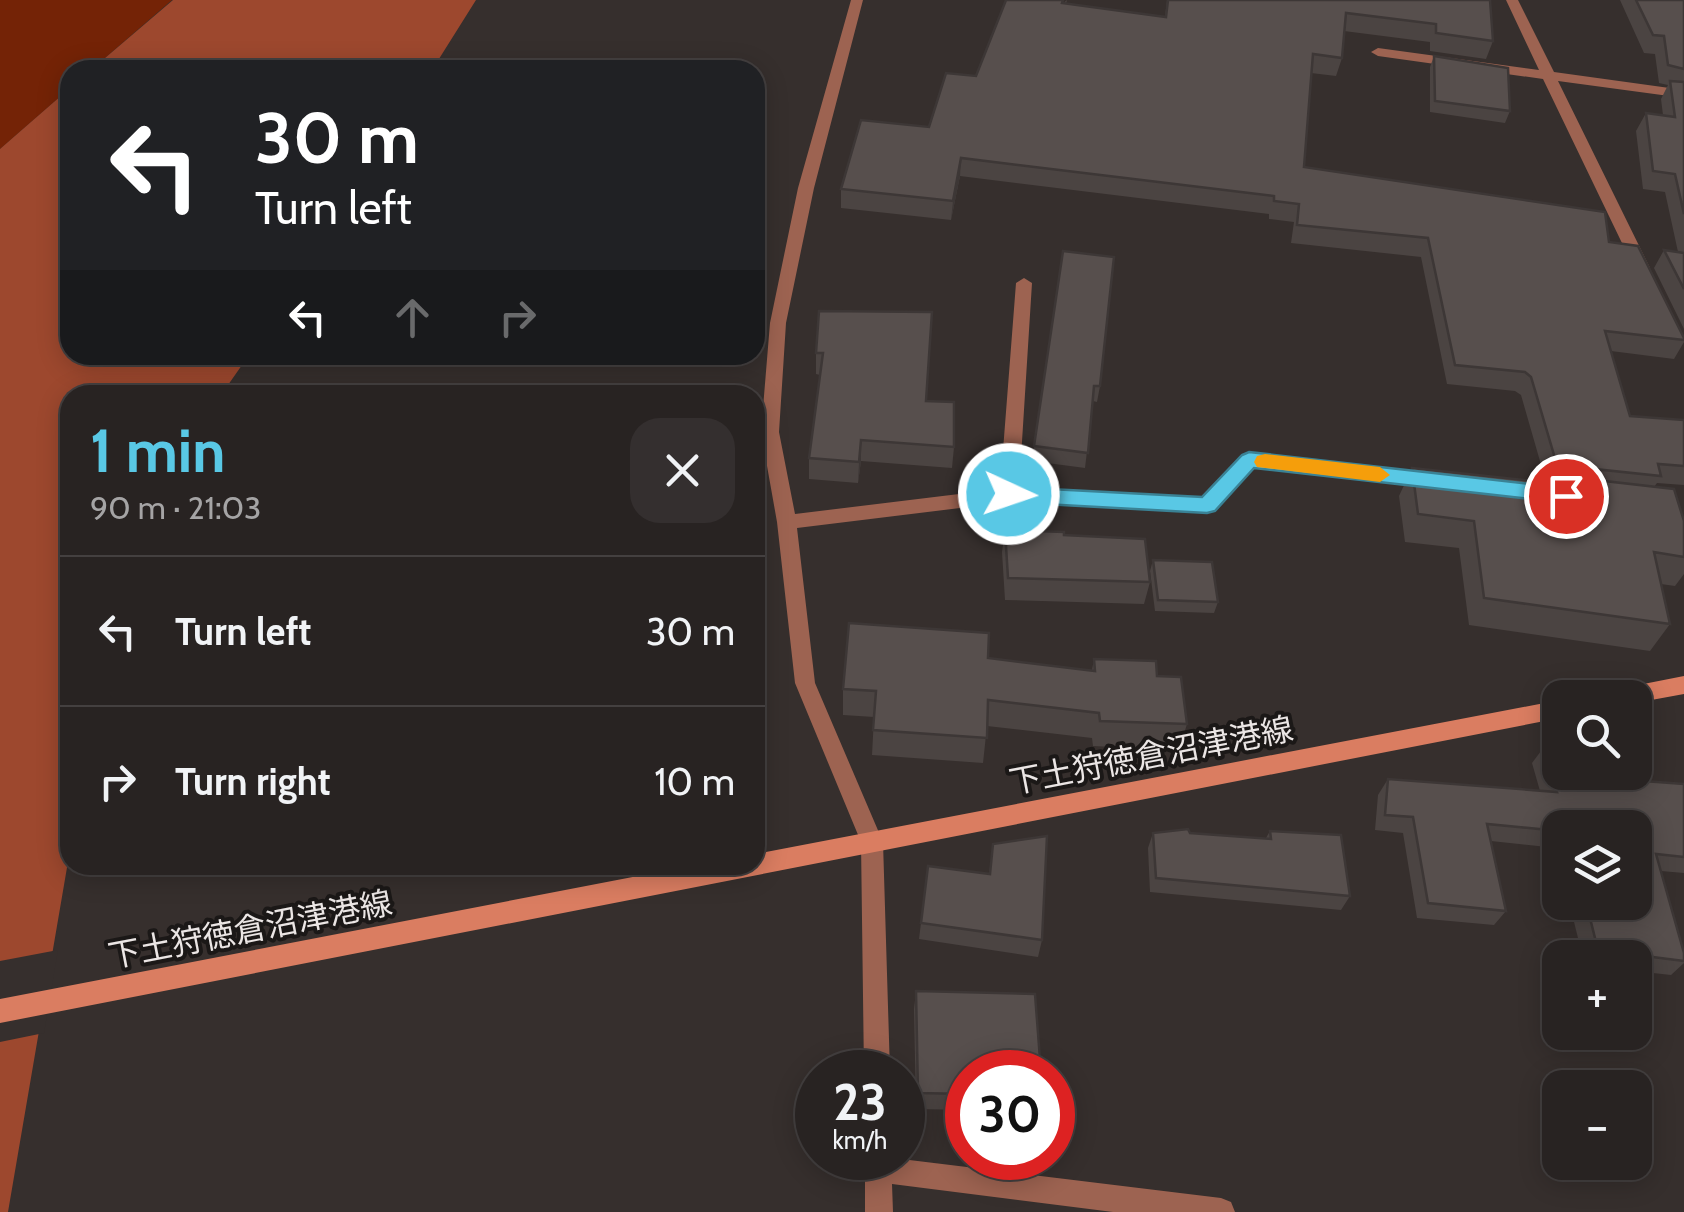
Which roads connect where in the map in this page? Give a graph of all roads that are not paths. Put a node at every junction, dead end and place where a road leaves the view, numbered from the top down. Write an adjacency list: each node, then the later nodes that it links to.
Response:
1 (857, 0): 10 (street)
2 (1512, 0): 4 (street)
3 (1378, 52): 4 (street)
4 (1550, 78): 5 (street); 7 (street)
5 (1684, 94)
6 (1024, 284): 9 (street)
7 (1650, 286)
8 (1447, 482): 9 (street)
9 (1009, 494): 10 (street)
10 (787, 522): 14 (street)
11 (1684, 685): 12 (main road)
12 (1652, 691)
13 (1542, 712): 14 (main road, 下土狩徳倉沼津港線)
14 (872, 842): 15 (main road, 下土狩徳倉沼津港線); 18 (street)
15 (765, 861)
16 (692, 875): 17 (main road, 下土狩徳倉沼津港線)
17 (0, 1012)
18 (877, 1050)
19 (925, 1171): 22 (street)
20 (879, 1180): 21 (street)
21 (880, 1212)
22 (1220, 1212)

